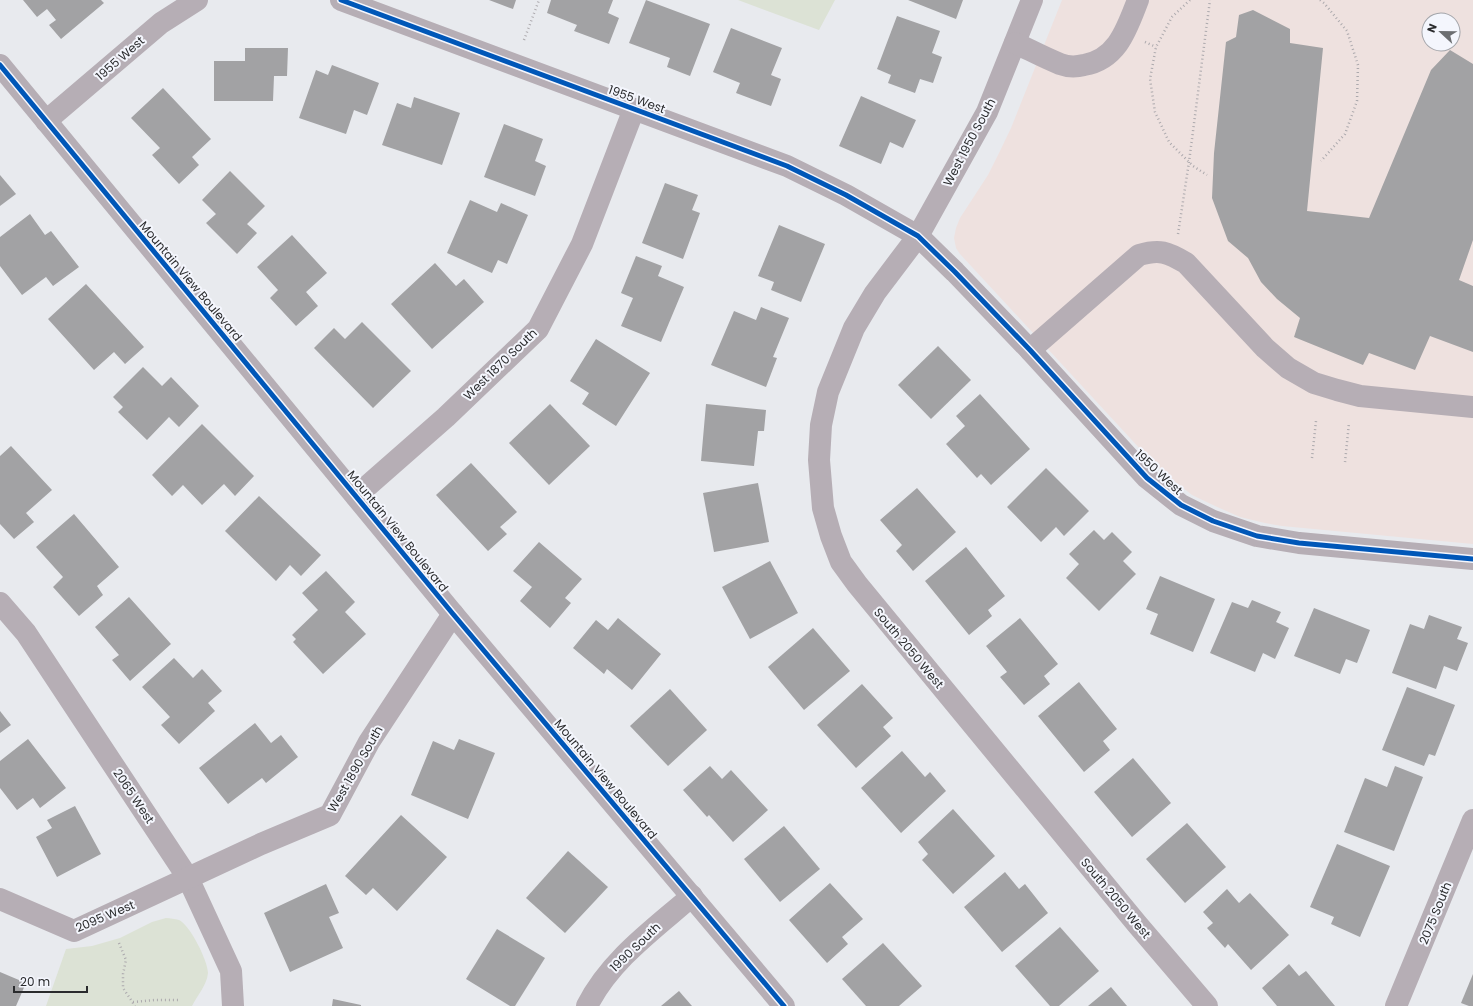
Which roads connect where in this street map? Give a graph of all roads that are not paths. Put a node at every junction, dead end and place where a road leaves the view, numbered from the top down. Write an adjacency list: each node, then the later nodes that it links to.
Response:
1 (197, 0): 8 (street, 1955 West)
2 (341, 0): 7 (street, 1955 West)
3 (1032, 0): 5 (street, West 1950 South)
4 (1138, 0): 5 (street)
5 (1015, 43): 9 (street, West 1950 South)
6 (0, 65): 8 (street, Mountain View Boulevard)
7 (634, 109): 9 (street, 1955 West); 12 (street, West 1870 South)
8 (46, 121): 12 (street, Mountain View Boulevard)
9 (918, 236): 10 (street, 1950 West); 23 (street, South 2050 West)
10 (1030, 350): 11 (street); 13 (street, 1950 West)
11 (1473, 407)
12 (356, 496): 15 (street, Mountain View Boulevard)
13 (1473, 559)
14 (0, 603): 17 (street, 2065 West)
15 (453, 614): 17 (street, West 1890 South); 18 (street, Mountain View Boulevard)
16 (1473, 820): 24 (street, 2075 South)
17 (188, 878): 19 (street, 2095 West); 20 (street, 2065 West)
18 (692, 896): 21 (street, 1990 South); 22 (street, Mountain View Boulevard)
19 (0, 899)
20 (233, 1006)
21 (587, 1006)
22 (784, 1006)
23 (1207, 1006)
24 (1396, 1006)

